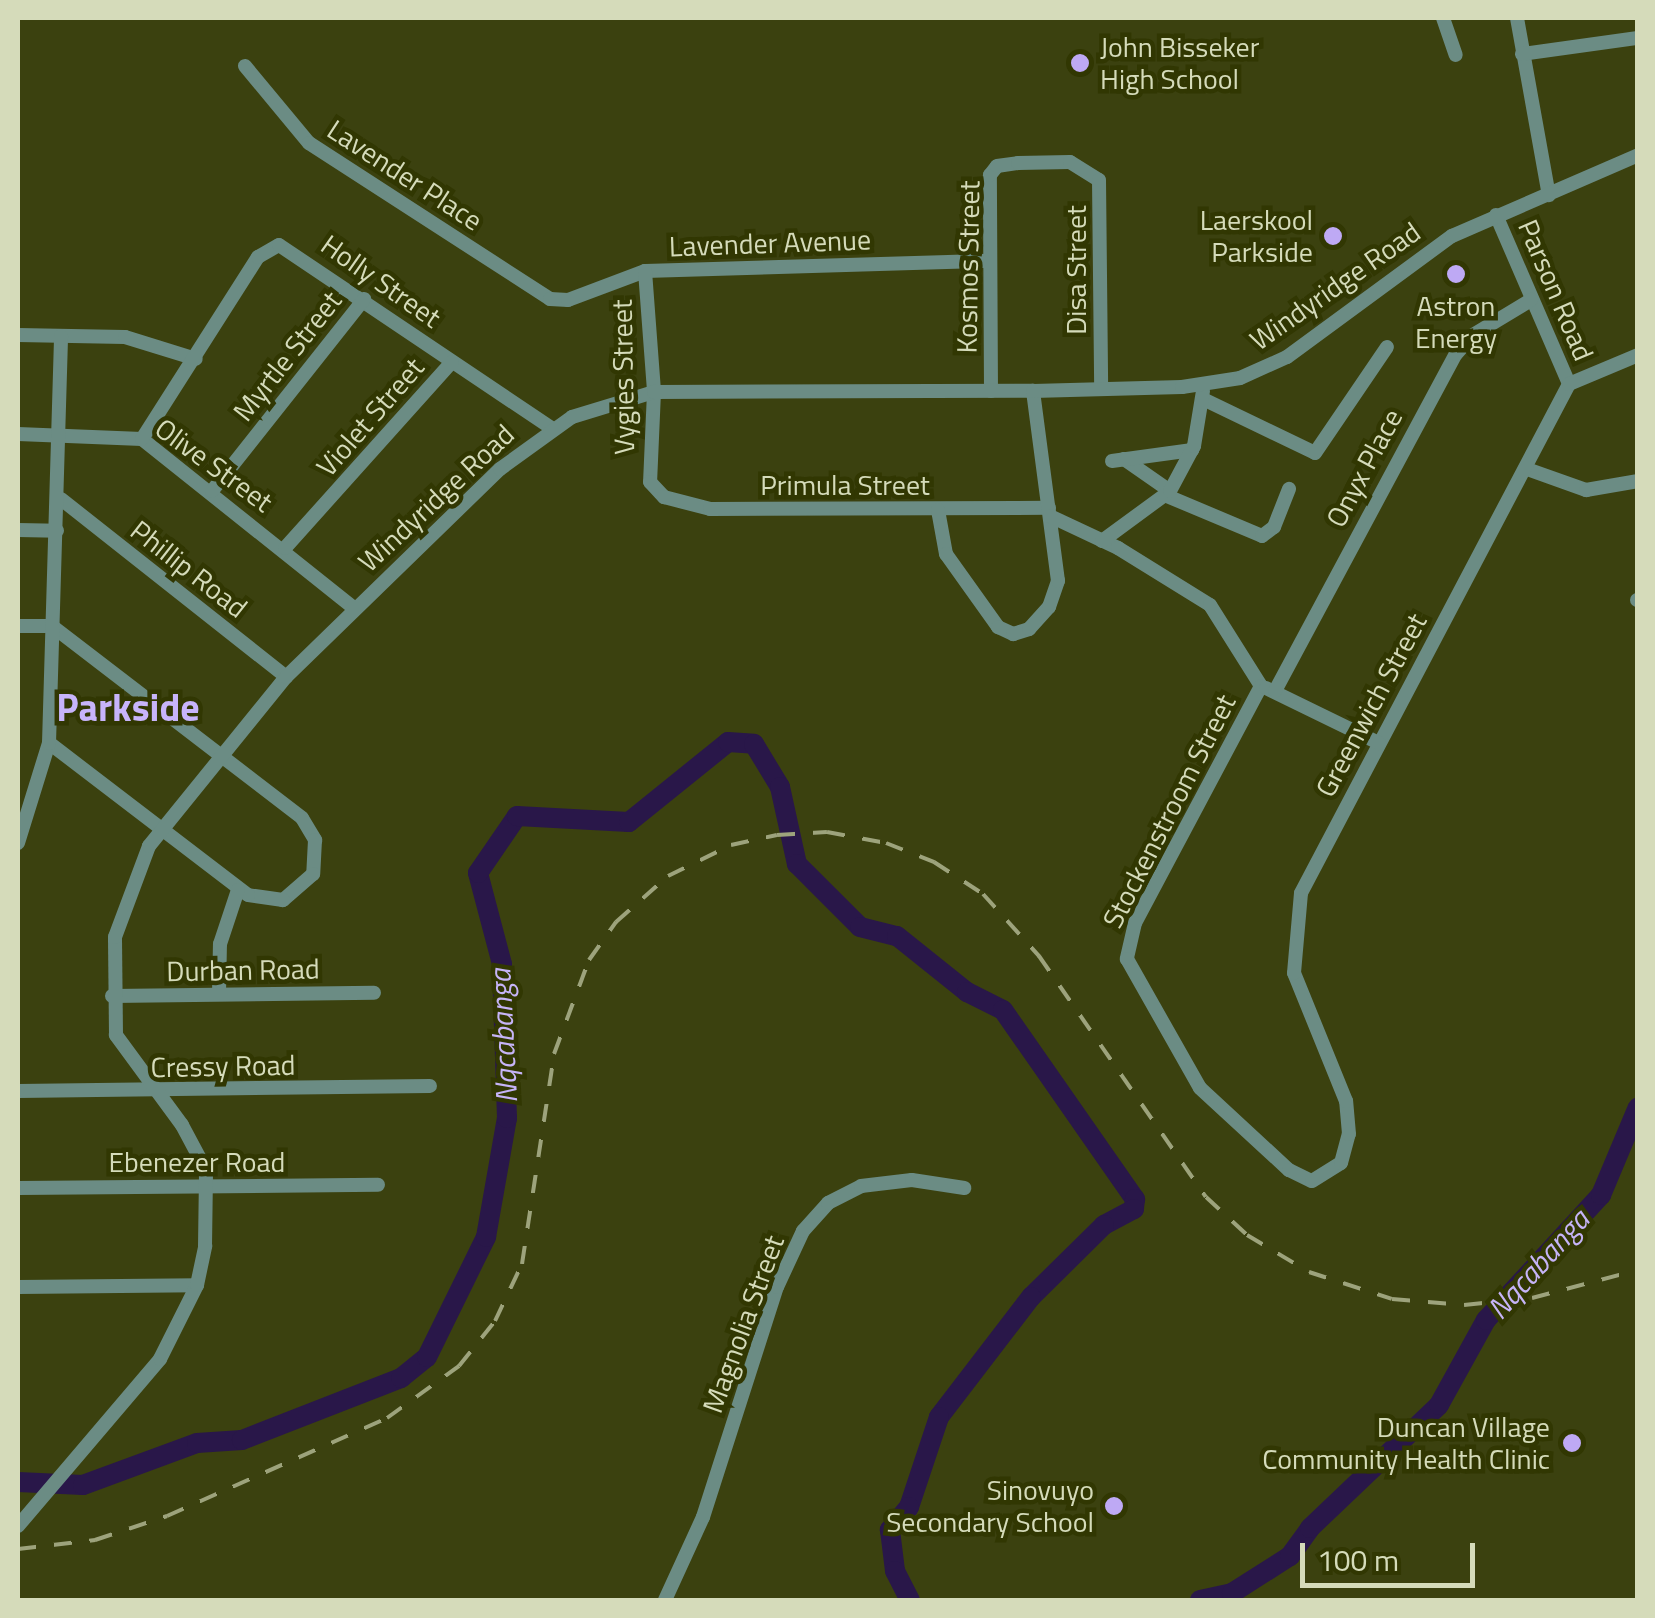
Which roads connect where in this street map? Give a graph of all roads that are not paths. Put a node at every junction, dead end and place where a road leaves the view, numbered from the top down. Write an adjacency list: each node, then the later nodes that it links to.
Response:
1 (1443, 18): 4 (street)
2 (1516, 18): 5 (street)
3 (1638, 38): 5 (street)
4 (1456, 54)
5 (1522, 54): 9 (street)
6 (245, 66): 15 (street, Lavender Place)
7 (1638, 155): 9 (street, Windyridge Road)
8 (1018, 163): 11 (street, Kosmos Street); 23 (street, Disa Street)
9 (1549, 195): 10 (street, Windyridge Road)
10 (1496, 215): 14 (street, Parson Road); 27 (street, Windyridge Road)
11 (989, 261): 12 (street, Lavender Avenue); 24 (street, Kosmos Street)
12 (645, 271): 15 (street, Lavender Avenue); 26 (street, Vygies Street)
13 (364, 299): 20 (street, Holly Street); 21 (street, Holly Street); 37 (street, Myrtle Street)
14 (1532, 300): 22 (street, Parson Road); 50 (street, Onyx Place)
15 (558, 301)
16 (18, 335): 17 (street)
17 (61, 336): 20 (street); 30 (street)
18 (1387, 347): 27 (street)
19 (1638, 354): 22 (street)
20 (196, 359): 31 (street, Holly Street)
21 (452, 362): 28 (street, Holly Street); 45 (street, Violet Street)
22 (1569, 384): 33 (street, Greenwich Street)
23 (1101, 388): 25 (street, Windyridge Road); 27 (street, Windyridge Road)
24 (992, 391): 25 (street, Windyridge Road); 26 (street, Windyridge Road)
25 (1033, 391): 41 (street)
26 (654, 392): 28 (street, Windyridge Road); 35 (street, Vygies Street)
27 (1203, 392): 32 (street)
28 (553, 429): 46 (street, Windyridge Road)
29 (18, 434): 30 (street, Olive Street)
30 (60, 436): 31 (street, Olive Street); 39 (street)
31 (142, 439): 37 (street, Olive Street)
32 (1192, 450): 38 (street); 38 (street)
33 (1527, 469): 34 (street); 51 (street, Greenwich Street)
34 (1638, 481)
35 (650, 482): 40 (street, Primula Street)
36 (1288, 489): 38 (street)
37 (212, 491): 45 (street, Olive Street)
38 (1168, 493): 44 (street)
39 (61, 499): 43 (street); 49 (street, Phillip Road)
40 (938, 510): 41 (street, Primula Street); 41 (street)
41 (1049, 512): 44 (street)
42 (18, 530): 43 (street)
43 (57, 531): 48 (street)
44 (1102, 540): 50 (street)
45 (285, 548): 46 (street, Olive Street)
46 (354, 608): 49 (street, Windyridge Road)
47 (18, 626): 48 (street)
48 (52, 626): 52 (street); 53 (street)
49 (286, 677): 53 (street, Windyridge Road)
50 (1268, 688): 51 (street); 63 (street, Stockenstroom Street)
51 (1380, 743): 63 (street, Greenwich Street)
52 (49, 744): 54 (street); 55 (street)
53 (220, 753): 54 (street, Windyridge Road); 56 (street)
54 (160, 830): 56 (street); 59 (street, Windyridge Road)
55 (18, 843)
56 (238, 890): 58 (street)
57 (374, 993): 58 (street, Durban Road)
58 (219, 994): 59 (street, Durban Road)
59 (112, 996): 62 (street, Windyridge Road)
60 (430, 1086): 62 (street, Cressy Road)
61 (18, 1091): 62 (street, Cressy Road)
62 (161, 1094): 66 (street, Windyridge Road)
63 (1349, 1134)
64 (378, 1185): 66 (street, Ebenezer Road)
65 (18, 1188): 66 (street, Ebenezer Road)
66 (210, 1188): 68 (street)
67 (964, 1188): 71 (street, Magnolia Street)
68 (197, 1285): 69 (street); 70 (street)
69 (18, 1287)
70 (18, 1526)
71 (666, 1600)

